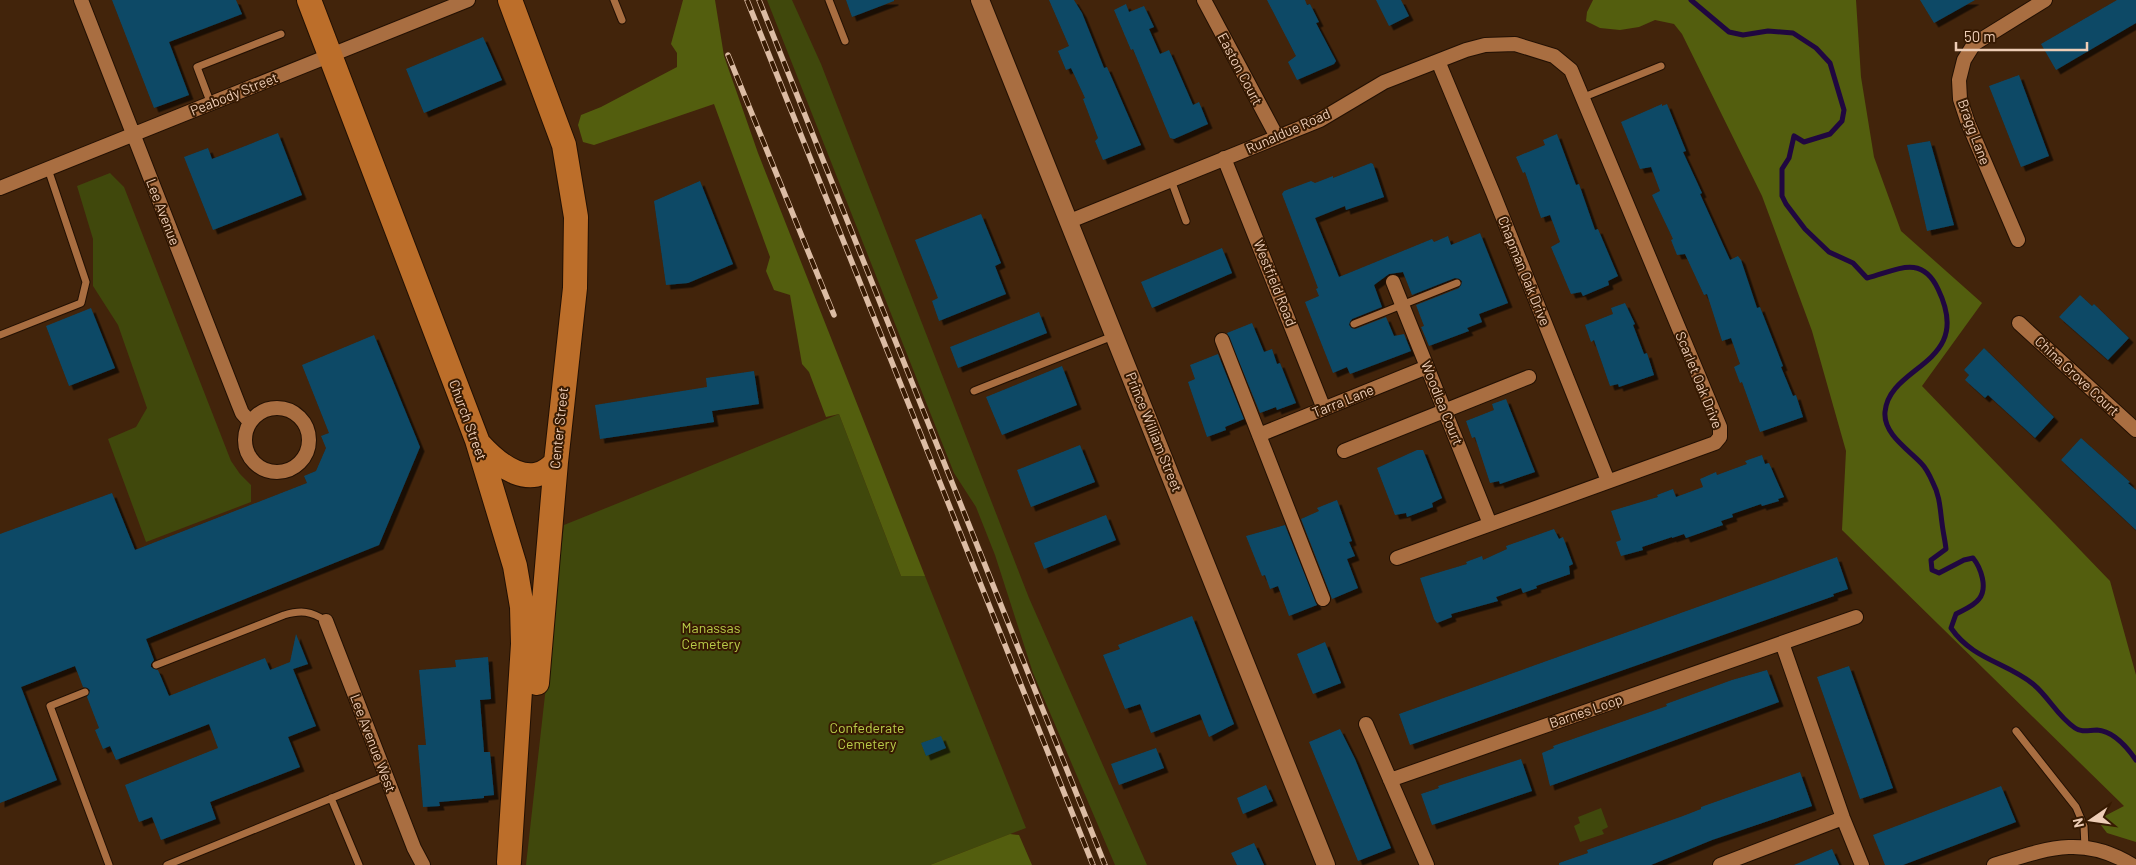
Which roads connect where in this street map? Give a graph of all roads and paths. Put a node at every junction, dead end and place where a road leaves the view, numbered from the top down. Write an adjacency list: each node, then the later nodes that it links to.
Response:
1 (81, 0): 19 (street, Lee Avenue)
2 (309, 0): 14 (highway, Church Street)
3 (468, 0): 14 (street, Peabody Street)
4 (614, 0): 10 (lane)
5 (829, 0): 12 (lane)
6 (980, 0): 25 (street, Prince William Street)
7 (1204, 0): 20 (street, Easton Court)
8 (2045, 0): 27 (street, Bragg Lane)
9 (514, 1): 46 (highway, Center Street)
10 (622, 20)
11 (281, 34): 18 (lane)
12 (845, 41)
13 (1535, 48): 15 (street, Runaldue Road); 17 (street, Scarlet Oak Drive)
14 (330, 56): 18 (street, Peabody Street); 44 (highway, Church Street)
15 (1438, 61): 20 (street, Runaldue Road); 47 (street, Chapman Oak Drive)
16 (1661, 66): 17 (lane)
17 (1584, 98): 47 (street, Scarlet Oak Drive)
18 (211, 104): 19 (street, Peabody Street)
19 (133, 135): 22 (street, Peabody Street); 41 (street, Lee Avenue)
20 (1277, 137): 21 (street, Runaldue Road)
21 (1224, 158): 23 (street, Runaldue Road); 39 (street, Westfield Road)
22 (48, 169): 24 (street, Peabody Street); 33 (lane)
23 (1171, 180): 25 (street, Runaldue Road); 26 (lane)
24 (0, 188)
25 (1070, 221): 34 (street, Prince William Street)
26 (1186, 221)
27 (2018, 240)
28 (1393, 282): 30 (street, Woodlea Court)
29 (1457, 283): 30 (lane)
30 (1402, 304): 32 (lane); 36 (street, Woodlea Court)
31 (2019, 322): 42 (street, China Grove Court)
32 (1354, 324)
33 (0, 335)
34 (1115, 335): 38 (lane); 69 (street, Prince William Street)
35 (1222, 340): 43 (street)
36 (1427, 367): 39 (street, Tarra Lane); 40 (street, Woodlea Court)
37 (1529, 377): 40 (street)
38 (974, 391)
39 (1324, 409): 43 (street, Tarra Lane)
40 (1445, 411): 45 (street); 48 (street, Woodlea Court)
41 (250, 422): 41 (street)
42 (2136, 430)
43 (1259, 435): 50 (street)
44 (477, 440): 46 (highway); 63 (highway, Church Street)
45 (1344, 451)
46 (556, 462): 63 (highway, Center Street)
47 (1608, 482): 48 (street, Scarlet Oak Drive)
48 (1490, 524): 49 (street, Scarlet Oak Drive)
49 (1397, 558)
50 (1324, 599)
51 (1856, 617): 53 (street, Barnes Loop)
52 (326, 621): 54 (lane); 58 (street, Lee Avenue West)
53 (1782, 643): 59 (street, Barnes Loop); 61 (street)
54 (156, 665)
55 (85, 692): 65 (lane)
56 (1366, 724): 59 (street)
57 (2016, 731): 62 (lane)
58 (386, 776): 60 (lane); 68 (street, Lee Avenue West)
59 (1390, 780): 64 (street)
60 (332, 798): 66 (lane); 67 (lane)
61 (1843, 818): 70 (street); 71 (street)
62 (2092, 848): 72 (street); 73 (street)
63 (509, 863)
64 (1424, 864)
65 (109, 865)
66 (167, 865)
67 (359, 865)
68 (423, 865)
69 (1326, 865)
70 (1720, 865)
71 (1862, 865)
72 (1994, 865)
73 (2132, 865)

